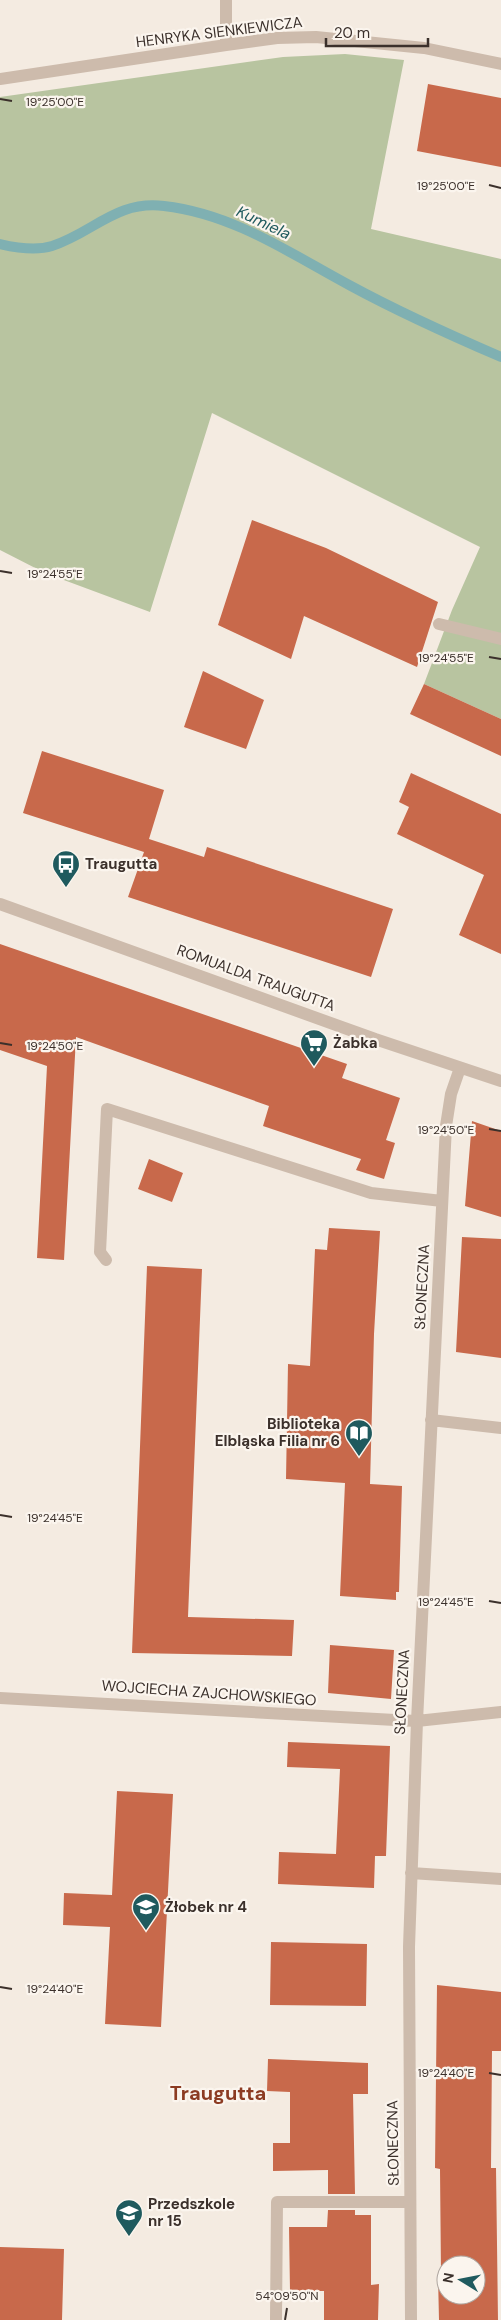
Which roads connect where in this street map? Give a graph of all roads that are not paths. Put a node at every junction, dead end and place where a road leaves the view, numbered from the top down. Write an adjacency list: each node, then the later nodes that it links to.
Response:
1 (226, 0): 2 (street)
2 (226, 45): 3 (street, HENRYKA SIENKIEWICZA); 4 (street, HENRYKA SIENKIEWICZA)
3 (501, 64)
4 (0, 79)
5 (439, 624): 6 (street)
6 (501, 639)
7 (0, 904): 8 (street, ROMUALDA TRAUGUTTA)
8 (460, 1068): 9 (street, ROMUALDA TRAUGUTTA); 10 (street, SŁONECZNA)
9 (501, 1082)
10 (442, 1201): 11 (street); 12 (street, SŁONECZNA)
11 (106, 1260)
12 (432, 1420): 13 (street); 16 (street, SŁONECZNA)
13 (501, 1428)
14 (0, 1698): 16 (street, WOJCIECHA ZAJCHOWSKIEGO)
15 (501, 1712): 16 (street, WOJCIECHA ZAJCHOWSKIEGO)
16 (417, 1721): 17 (street, SŁONECZNA)
17 (411, 1873): 18 (street); 19 (street, SŁONECZNA)
18 (501, 1879)
19 (410, 2202): 20 (street); 21 (street, SŁONECZNA)
20 (276, 2320)
21 (411, 2320)

